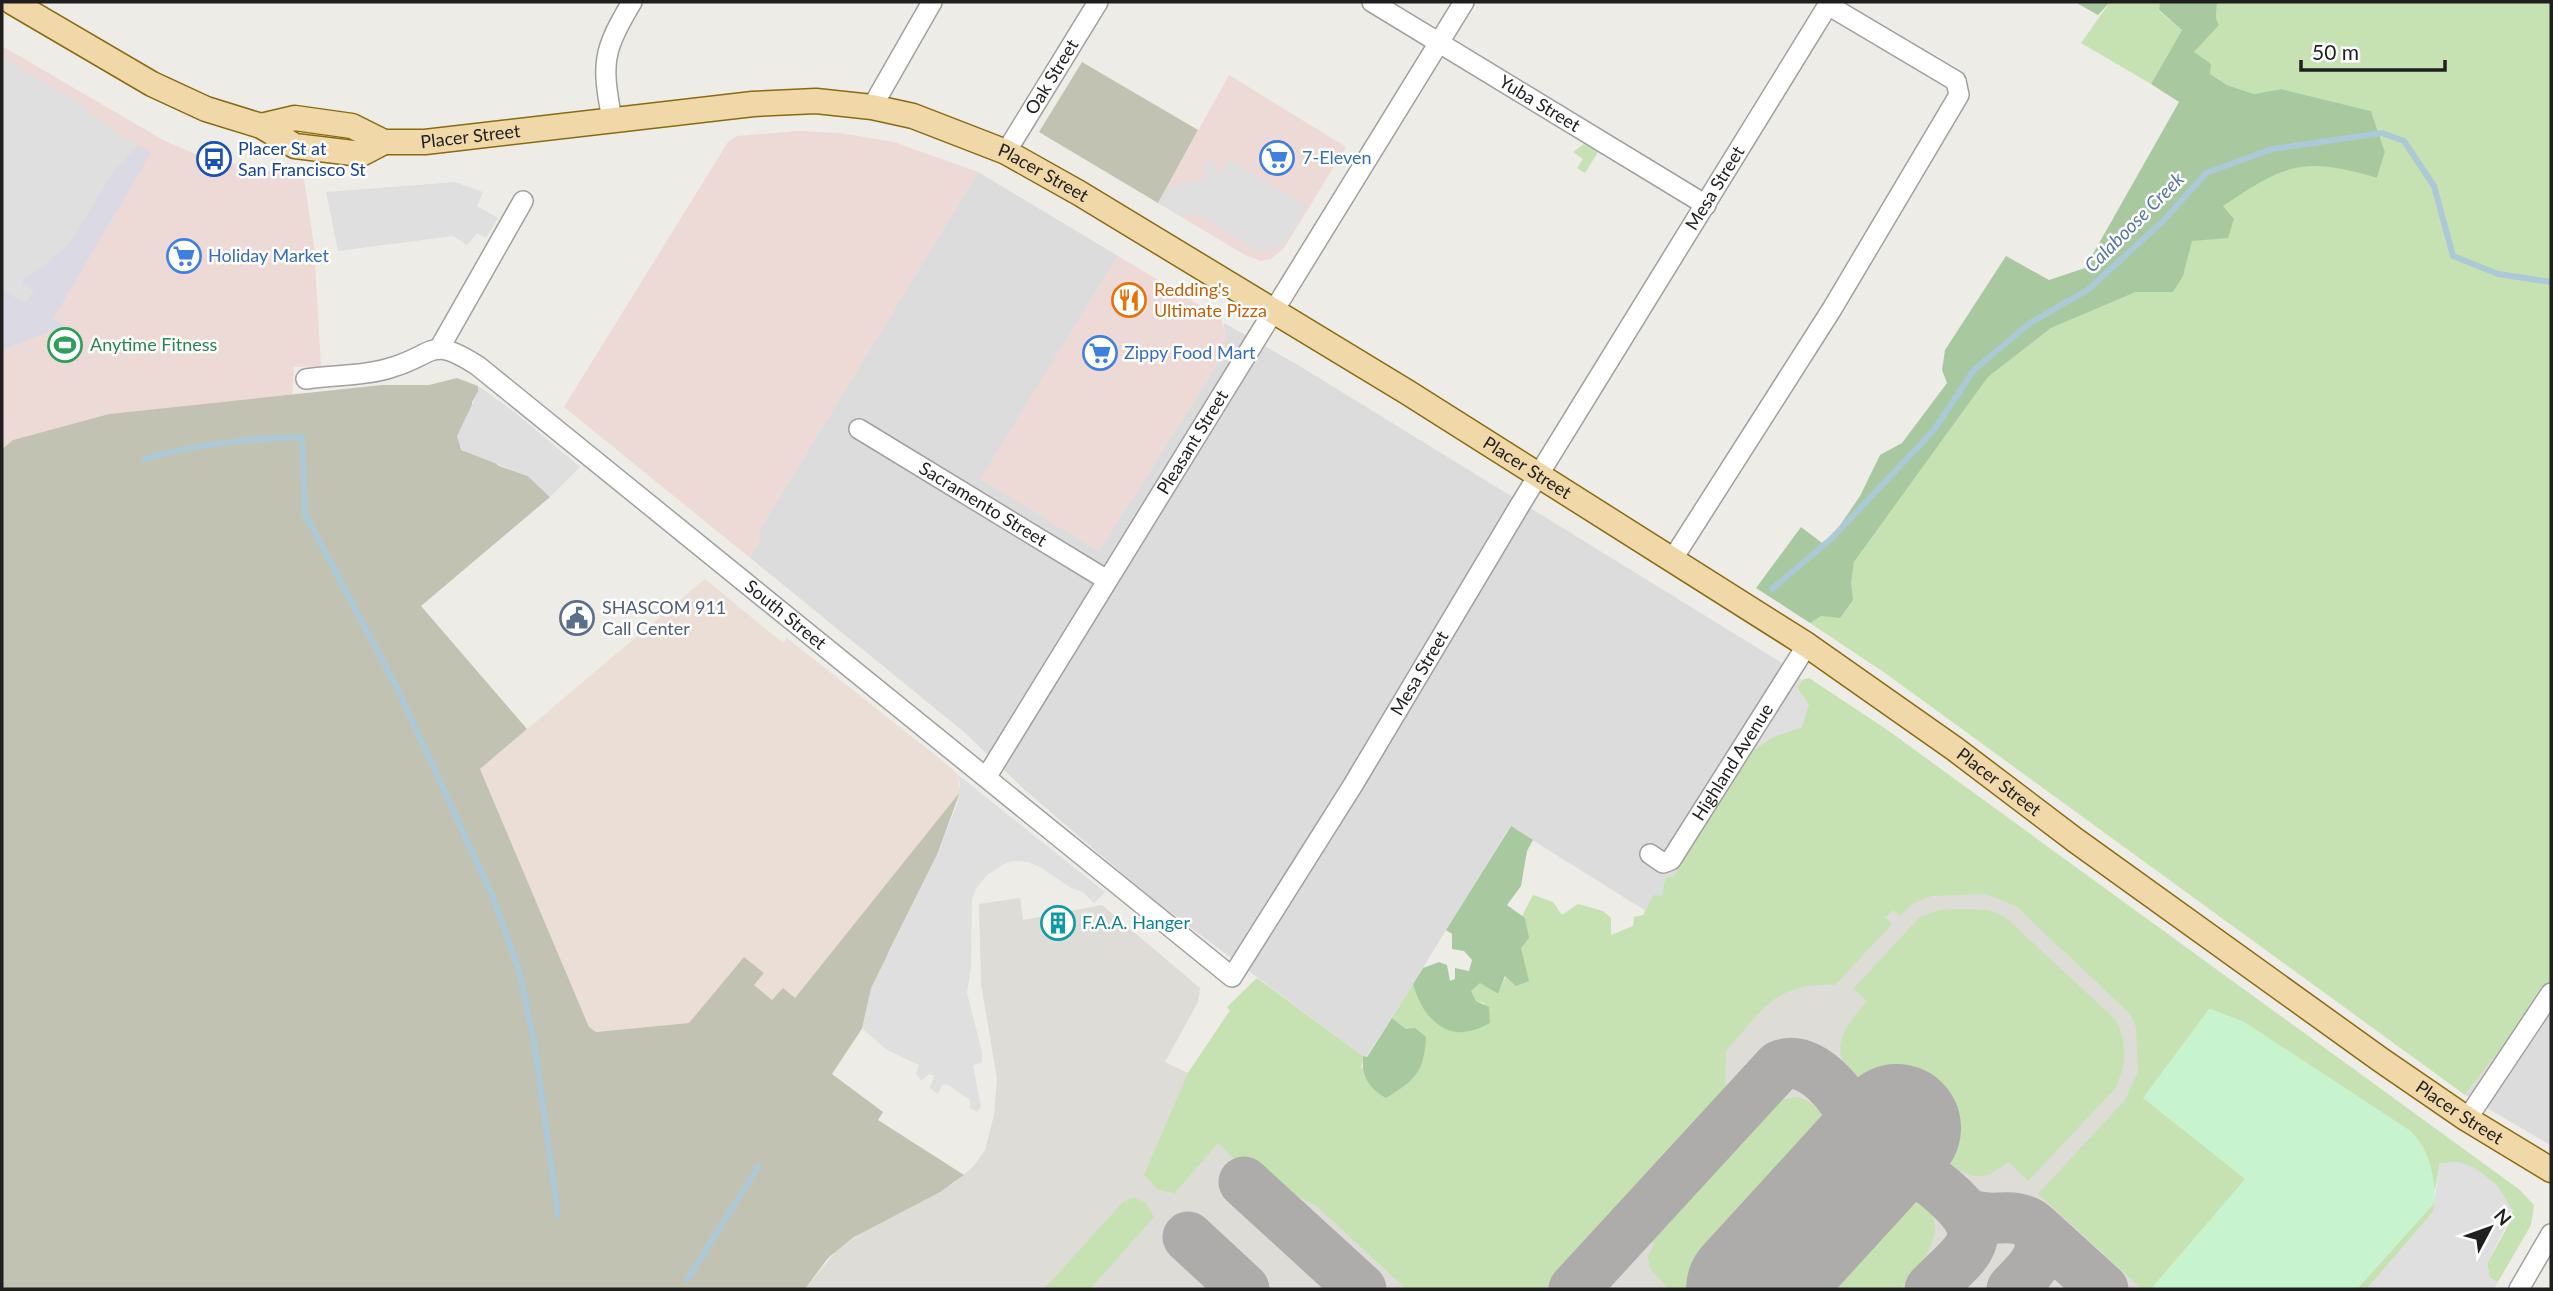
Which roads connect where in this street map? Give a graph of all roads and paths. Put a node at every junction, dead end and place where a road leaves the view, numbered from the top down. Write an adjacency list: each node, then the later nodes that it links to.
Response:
1 (12, 2): 9 (main road, Placer Street)
2 (632, 2): 9 (street)
3 (932, 2): 8 (street)
4 (1098, 2): 10 (street, Oak Street)
5 (1372, 2): 7 (street, Yuba Street)
6 (1464, 2): 7 (street, Pleasant Street)
7 (1438, 44): 12 (street, Yuba Street); 13 (street, Pleasant Street)
8 (872, 107): 9 (main road, Placer Street); 10 (main road, Placer Street)
9 (612, 119)
10 (1006, 152): 13 (main road, Placer Street)
11 (523, 201): 14 (street)
12 (1706, 205): 17 (street, Mesa Street); 18 (street, Mesa Street)
13 (1275, 311): 17 (main road, Placer Street); 19 (street, Pleasant Street)
14 (439, 349): 15 (street); 21 (street, South Street)
15 (306, 379)
16 (859, 429): 19 (street, Sacramento Street)
17 (1540, 474): 18 (main road, Placer Street); 23 (street, Mesa Street)
18 (1672, 560): 20 (main road, Placer Street)
19 (1108, 580): 21 (street, Pleasant Street)
20 (1807, 645): 22 (street, Highland Avenue); 25 (main road, Placer Street)
21 (987, 776): 23 (street, South Street)
22 (1650, 854)
23 (1232, 976)
24 (2551, 993): 25 (street)
25 (2467, 1119): 26 (main road, Placer Street)
26 (2551, 1170)
27 (2551, 1234): 28 (street)
28 (2519, 1289)

